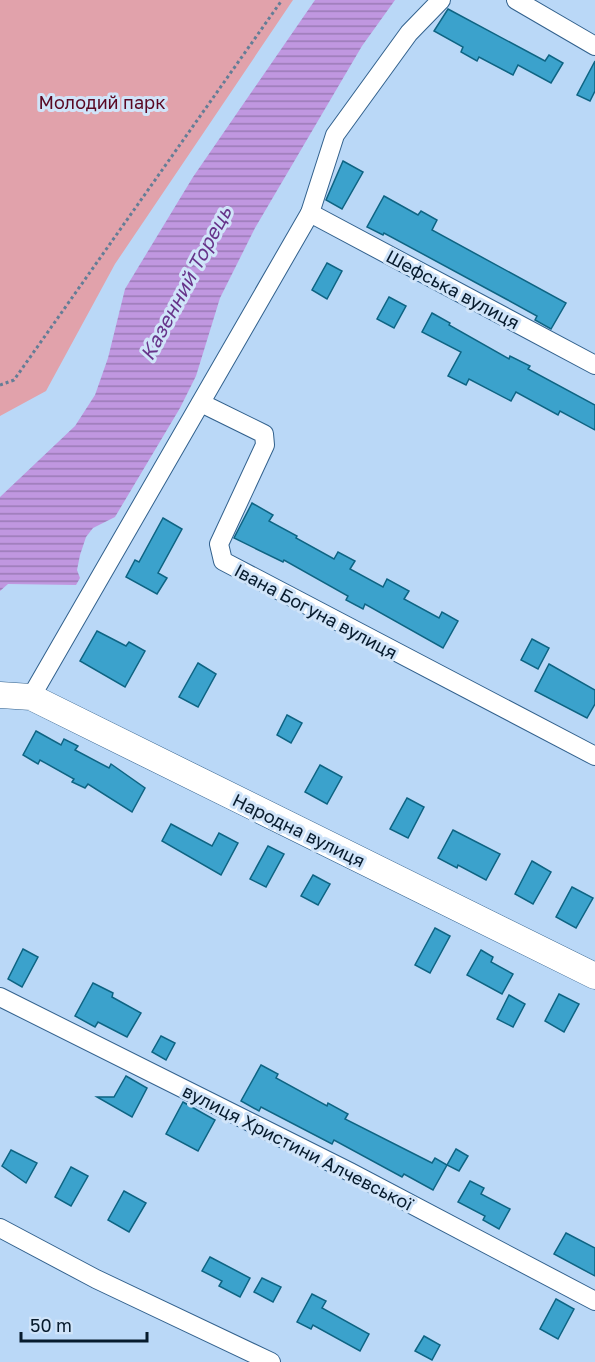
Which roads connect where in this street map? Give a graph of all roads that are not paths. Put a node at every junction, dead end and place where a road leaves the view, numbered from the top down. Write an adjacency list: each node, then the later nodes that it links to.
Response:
1 (441, 0): 4 (street)
2 (516, 0): 3 (street)
3 (595, 46)
4 (310, 213): 5 (street, Шефська вулиця); 6 (street)
5 (594, 363)
6 (201, 403): 8 (street); 9 (street, Івана Богуна вулиця)
7 (0, 695): 8 (street, Народна вулиця)
8 (31, 697): 10 (street, Народна вулиця)
9 (595, 756)
10 (595, 976)
11 (0, 997): 13 (street, вулиця Христини Алчевської)
12 (0, 1228): 14 (street)
13 (595, 1301)
14 (271, 1362)

